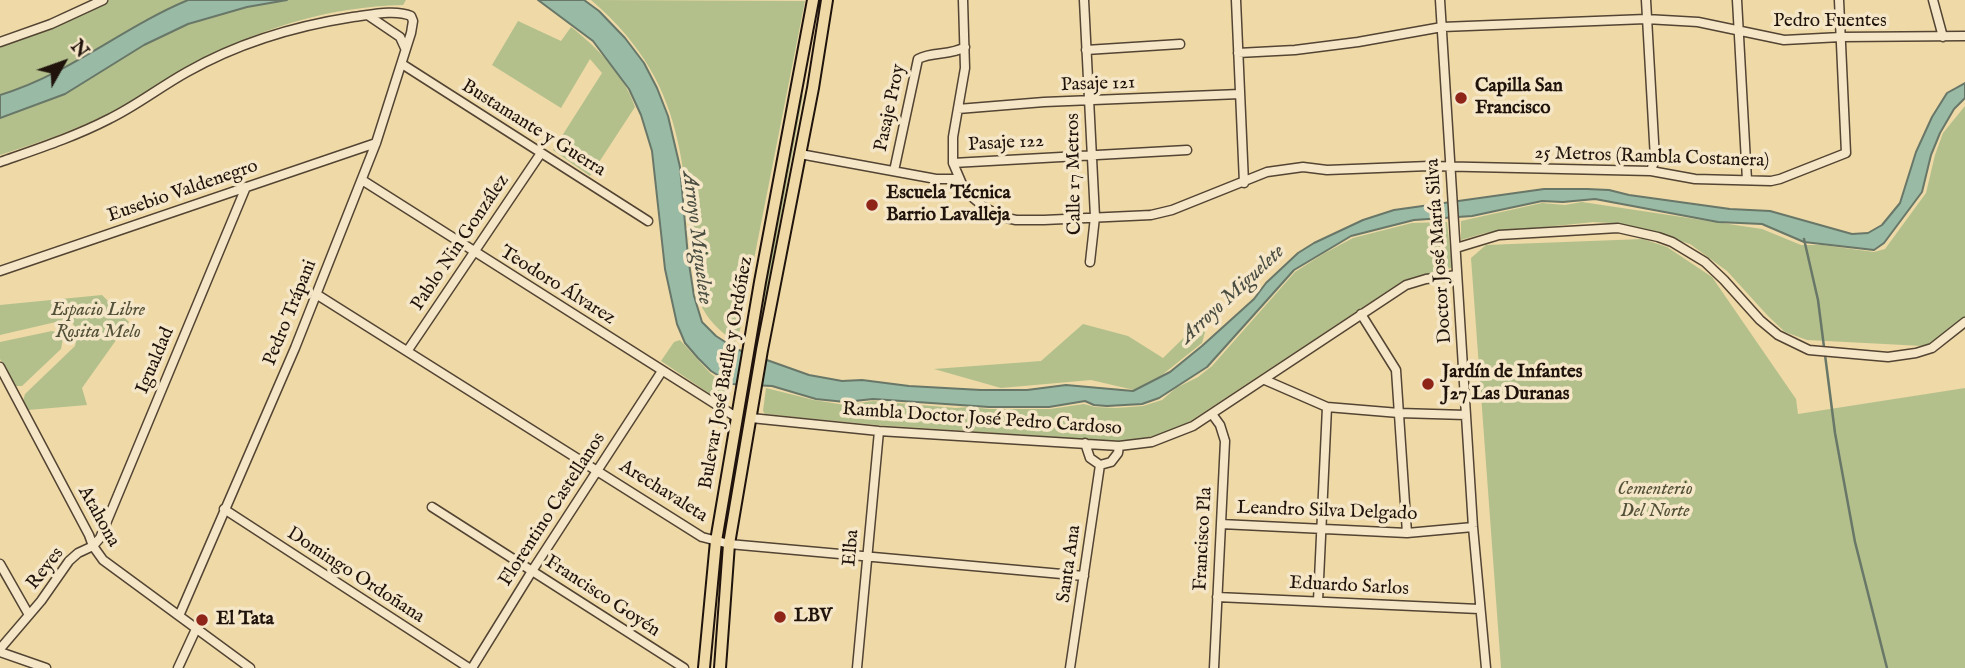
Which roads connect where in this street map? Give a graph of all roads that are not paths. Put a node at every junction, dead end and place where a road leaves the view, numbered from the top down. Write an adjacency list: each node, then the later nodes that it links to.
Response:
1 (103, 0): 19 (street)
2 (813, 0): 28 (main road, Bulevar José Batlle y Ordóñez)
3 (827, 0): 29 (main road, Bulevar José Batlle y Ordóñez)
4 (963, 0): 21 (street)
5 (1084, 0): 23 (street, Calle 17 Metros)
6 (1236, 0): 24 (street)
7 (1440, 0): 14 (street, Doctor José María Silva)
8 (1646, 0): 13 (street)
9 (1737, 0): 15 (street)
10 (1839, 0): 17 (street)
11 (1933, 0): 18 (street)
12 (366, 15): 22 (street); 22 (street, Pedro Trápani); 38 (street)
13 (1646, 19): 14 (street, Pedro Fuentes); 15 (street, Pedro Fuentes); 41 (street)
14 (1442, 27): 24 (street, Pedro Fuentes); 40 (street, Doctor José María Silva)
15 (1738, 32): 17 (street, Pedro Fuentes); 45 (street)
16 (1965, 36): 18 (street, Pedro Fuentes)
17 (1841, 37): 18 (street, Pedro Fuentes); 45 (street, 25 Metros (Rambla Costanera))
18 (1943, 37)
19 (0, 42)
20 (1180, 44): 23 (street)
21 (965, 47): 25 (street, Pasaje Proy); 26 (street)
22 (405, 49): 27 (street, Pedro Trápani)
23 (1086, 50): 31 (street, Calle 17 Metros)
24 (1238, 53): 30 (street)
25 (950, 54): 26 (street); 42 (street, Pasaje Proy)
26 (965, 63): 32 (street)
27 (402, 64): 33 (street, Pedro Trápani); 35 (street, Bustamante y Guerra)
28 (798, 85): 29 (street); 66 (main road, Bulevar José Batlle y Ordóñez)
29 (813, 88): 36 (main road, Bulevar José Batlle y Ordóñez)
30 (1240, 94): 31 (street, Pasaje 121); 46 (street)
31 (1089, 101): 32 (street, Pasaje 121); 37 (street, Calle 17 Metros)
32 (958, 109): 39 (street)
33 (376, 143): 44 (street, Pedro Trápani); 47 (street, Eusebio Valdenegro)
34 (1188, 150): 37 (street, Pasaje 122)
35 (541, 153): 49 (street, Bustamante y Guerra); 51 (street, Pablo Nin González)
36 (800, 154): 42 (street); 67 (main road, Bulevar José Batlle y Ordóñez)
37 (1092, 155): 39 (street, Pasaje 122); 48 (street, Calle 17 Metros)
38 (0, 162)
39 (953, 163): 43 (street)
40 (1451, 168): 41 (street, 25 Metros (Rambla Costanera)); 46 (street, 25 Metros (Rambla Costanera)); 50 (street, Doctor José María Silva)
41 (1651, 171): 45 (street, 25 Metros (Rambla Costanera))
42 (894, 172): 43 (street)
43 (958, 179): 48 (street, 25 Metros (Rambla Costanera))
44 (362, 180): 51 (street, Teodoro Álvarez); 55 (street, Pedro Trápani)
45 (1747, 180)
46 (1244, 183): 48 (street, 25 Metros (Rambla Costanera))
47 (246, 187): 53 (street, Eusebio Valdenegro); 81 (street, Igualdad)
48 (1095, 217): 52 (street, Calle 17 Metros)
49 (648, 221)
50 (1456, 248): 54 (street, Doctor José María Silva); 57 (street)
51 (475, 252): 58 (street, Pablo Nin González); 60 (street, Teodoro Álvarez)
52 (1090, 262)
53 (0, 271)
54 (1457, 275): 56 (street, Rambla Doctor José Pedro Cardoso); 65 (street, Doctor José María Silva)
55 (316, 295): 58 (street, Arechavaleta); 74 (street, Pedro Trápani)
56 (1361, 314): 61 (street, Rambla Doctor José Pedro Cardoso); 63 (street)
57 (1965, 322)
58 (408, 351): 72 (street, Arechavaleta)
59 (0, 367): 81 (street, Atahona)
60 (662, 371): 66 (street, Teodoro Álvarez); 72 (street, Florentino Castellanos)
61 (1265, 380): 62 (street); 64 (street, Rambla Doctor José Pedro Cardoso)
62 (1327, 407): 63 (street); 77 (street)
63 (1399, 413): 65 (street); 78 (street)
64 (1212, 414): 70 (street, Rambla Doctor José Pedro Cardoso); 75 (street, Francisco Pla)
65 (1466, 415): 76 (street, Doctor José María Silva)
66 (736, 418): 79 (main road, Bulevar José Batlle y Ordóñez)
67 (751, 418): 68 (street, Rambla Doctor José Pedro Cardoso); 80 (main road, Bulevar José Batlle y Ordóñez)
68 (879, 430): 69 (street, Rambla Doctor José Pedro Cardoso); 82 (street, Elba)
69 (1085, 443): 70 (street, Rambla Doctor José Pedro Cardoso); 71 (street)
70 (1119, 446): 71 (street)
71 (1100, 465): 85 (street, Santa Ana)
72 (597, 469): 79 (street, Arechavaleta); 84 (street, Florentino Castellanos)
73 (432, 507): 84 (street, Francisco Goyén)
74 (224, 509): 90 (street, Pedro Trápani); 96 (street, Domingo Ordoñana)
75 (1221, 524): 77 (street, Leandro Silva Delgado); 86 (street, Francisco Pla)
76 (1473, 527): 78 (street, Leandro Silva Delgado); 88 (street, Doctor José María Silva)
77 (1321, 530): 78 (street, Leandro Silva Delgado); 87 (street)
78 (1406, 533)
79 (716, 541): 80 (street, Arechavaleta); 98 (main road, Bulevar José Batlle y Ordóñez)
80 (729, 544): 82 (street, Arechavaleta); 99 (main road, Bulevar José Batlle y Ordóñez)
81 (93, 546): 89 (street, Reyes); 90 (street, Atahona)
82 (866, 556): 85 (street, Arechavaleta); 100 (street, Elba)
83 (0, 564): 89 (street)
84 (532, 570): 96 (street, Florentino Castellanos); 97 (street, Francisco Goyén)
85 (1084, 576): 101 (street, Santa Ana)
86 (1217, 597): 87 (street, Eduardo Sarlos); 102 (street, Francisco Pla)
87 (1318, 601): 88 (street, Eduardo Sarlos)
88 (1479, 609): 103 (street, Doctor José María Silva)
89 (29, 615): 92 (street, Reyes)
90 (179, 616): 91 (street, Atahona)
91 (196, 629): 94 (street); 95 (street, Atahona)
92 (0, 651): 93 (street)
93 (46, 668)
94 (178, 668)
95 (250, 668)
96 (470, 668)
97 (684, 668)
98 (704, 668)
99 (720, 668)
100 (857, 668)
101 (1070, 668)
102 (1214, 668)
103 (1486, 668)

